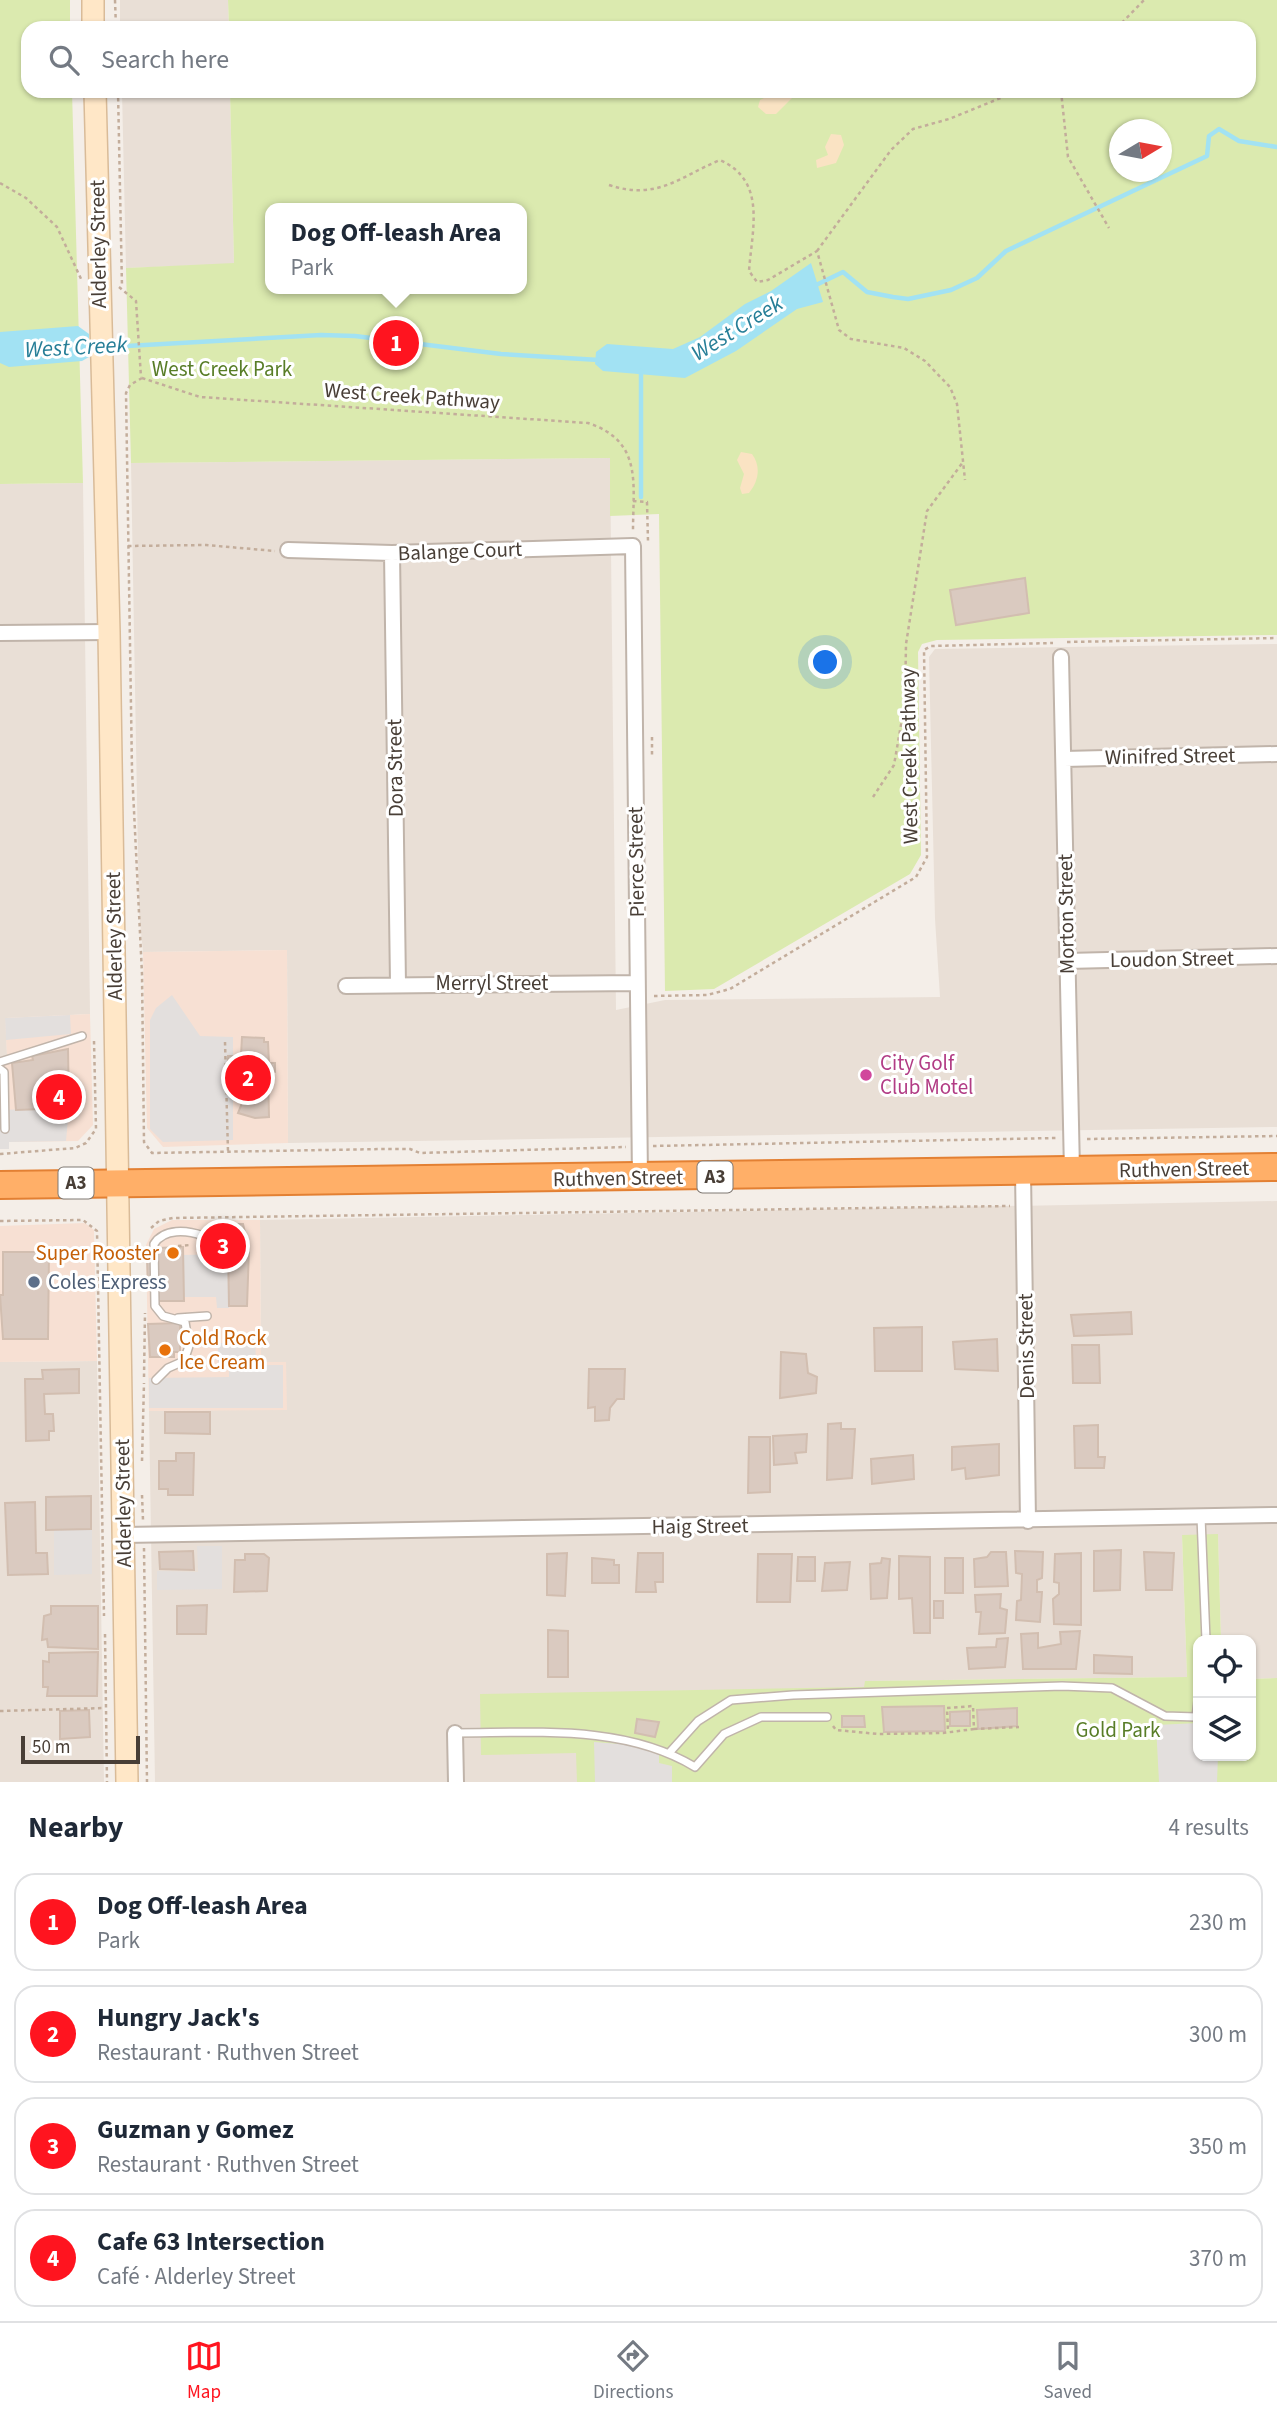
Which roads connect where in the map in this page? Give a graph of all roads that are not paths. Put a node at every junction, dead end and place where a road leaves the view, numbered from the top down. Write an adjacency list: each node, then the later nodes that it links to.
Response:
1 (93, 0): 2 (street)
2 (93, 21)
3 (95, 98): 7 (street, Alderley Street)
4 (633, 546): 6 (street, Balange Court); 14 (street, Pierce Street)
5 (288, 551): 6 (street, Balange Court)
6 (392, 553): 15 (street, Dora Street)
7 (109, 632): 8 (street); 25 (street, Alderley Street)
8 (0, 633)
9 (1060, 657): 11 (street, Morton Street)
10 (1277, 754): 11 (street, Winifred Street)
11 (1064, 759): 13 (street, Morton Street)
12 (1277, 956): 13 (street, Loudon Street)
13 (1066, 961): 22 (street, Morton Street)
14 (637, 983): 15 (street, Merryl Street); 24 (street, Pierce Street)
15 (398, 984): 16 (street, Merryl Street)
16 (346, 986)
17 (82, 1036): 18 (lane)
18 (0, 1062)
19 (0, 1069): 20 (lane)
20 (5, 1129)
21 (1277, 1167): 22 (highway, Ruthven Street / A3)
22 (1072, 1171): 23 (highway, Ruthven Street / A3)
23 (1023, 1172): 24 (highway, Ruthven Street / A3); 33 (street, Denis Street)
24 (640, 1178): 25 (highway, Ruthven Street / A3)
25 (118, 1183): 26 (highway, Ruthven Street / A3); 34 (street, Alderley Street)
26 (0, 1185)
27 (203, 1236): 29 (lane)
28 (207, 1316): 29 (lane)
29 (178, 1318): 30 (lane)
30 (156, 1380)
31 (1277, 1515): 32 (street, Haig Street)
32 (1201, 1517): 33 (street, Haig Street); 35 (lane)
33 (1028, 1521): 34 (street, Haig Street)
34 (134, 1535): 40 (street, Alderley Street)
35 (1206, 1635)
36 (827, 1717): 39 (lane)
37 (1193, 1717): 39 (lane)
38 (455, 1733): 39 (lane); 41 (street)
39 (670, 1752)
40 (127, 1782)
41 (456, 1782)

